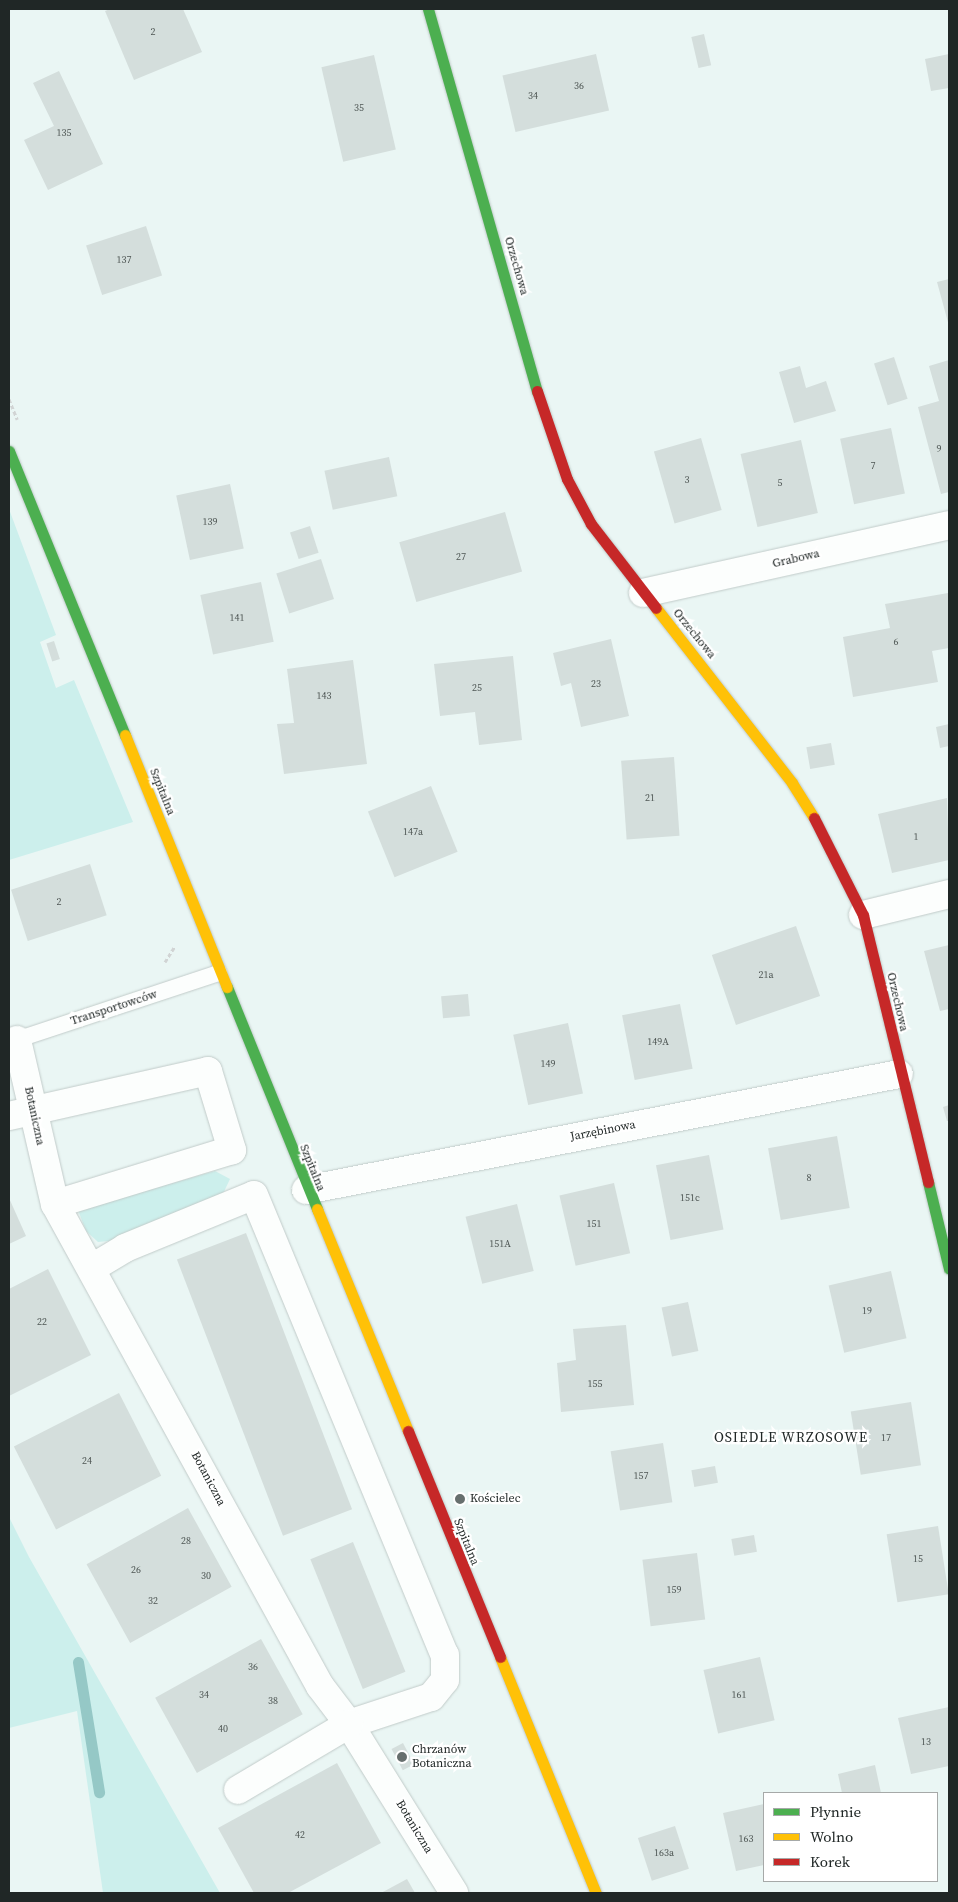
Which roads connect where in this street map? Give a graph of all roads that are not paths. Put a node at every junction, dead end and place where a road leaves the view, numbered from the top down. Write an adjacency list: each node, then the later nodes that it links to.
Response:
1 (428, 9): 4 (main road, Orzechowa)
2 (9, 451): 7 (main road, Szpitalna)
3 (949, 525): 4 (street, Grabowa)
4 (643, 593): 6 (main road, Orzechowa)
5 (949, 894): 6 (street)
6 (863, 915): 9 (main road, Orzechowa)
7 (219, 973): 8 (lane, Transportowców); 11 (main road, Szpitalna)
8 (13, 1041): 10 (street, Botaniczna)
9 (899, 1074): 11 (street, Jarzębinowa); 14 (main road, Orzechowa)
10 (20, 1112): 12 (street, Botaniczna); 12 (street)
11 (306, 1190): 18 (main road, Szpitalna)
12 (54, 1204): 13 (street, Botaniczna)
13 (92, 1268): 15 (street, Botaniczna); 15 (street)
14 (949, 1269)
15 (349, 1724): 16 (street); 17 (street, Botaniczna)
16 (238, 1790)
17 (454, 1893)
18 (596, 1893)

